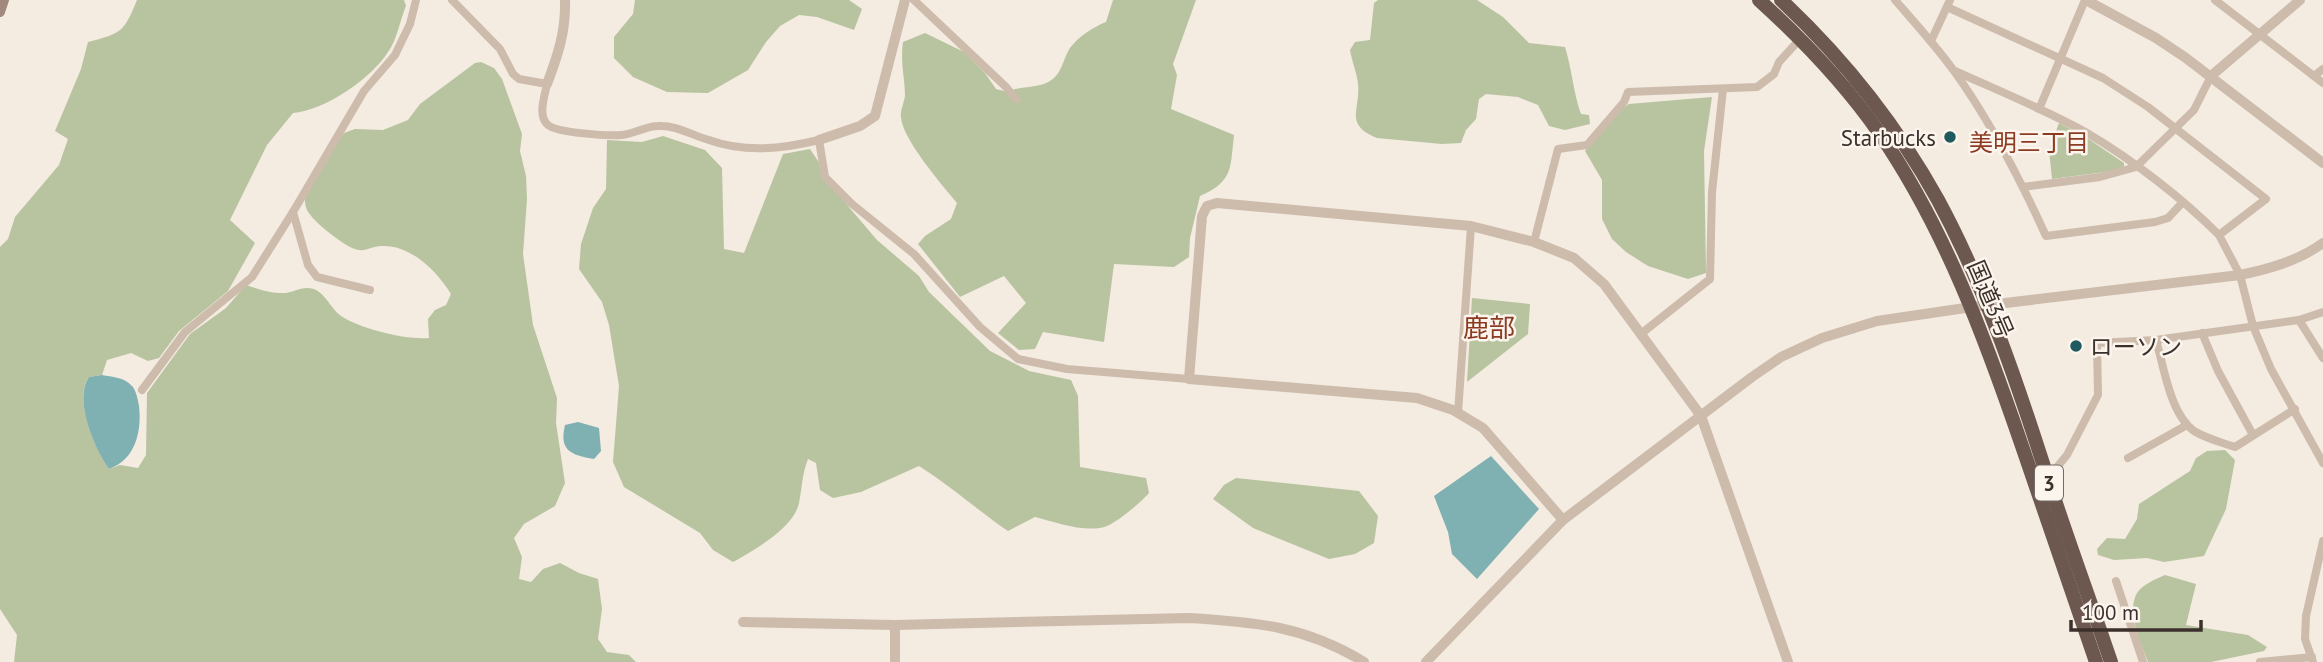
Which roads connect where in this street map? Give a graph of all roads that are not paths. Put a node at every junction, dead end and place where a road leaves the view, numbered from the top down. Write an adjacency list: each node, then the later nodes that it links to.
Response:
1 (4, 0): 14 (main road)
2 (416, 0): 34 (street)
3 (452, 0): 24 (street)
4 (565, 0): 24 (street)
5 (905, 0): 29 (street)
6 (915, 0): 26 (street)
7 (1759, 0): 16 (highway, 国道3号 / 3)
8 (1781, 0): 41 (highway, 国道3号 / 3)
9 (1895, 0): 17 (street)
10 (2086, 0): 18 (street); 21 (street)
11 (2215, 0): 15 (street)
12 (2300, 0): 15 (street)
13 (1949, 4): 17 (street); 18 (street)
14 (0, 12)
15 (2259, 35): 21 (street); 22 (street)
16 (1800, 39): 25 (street); 41 (highway, 国道3号 / 3)
17 (1931, 41): 20 (street)
18 (2061, 57): 27 (street); 28 (street)
19 (2323, 69): 22 (street)
20 (1955, 71): 27 (street); 32 (street)
21 (2211, 76): 28 (street); 30 (street)
22 (2314, 76): 23 (street)
23 (2323, 83)
24 (547, 84): 29 (street)
25 (1723, 89): 37 (street); 45 (street)
26 (1016, 99)
27 (2039, 108): 31 (street)
28 (2176, 127): 31 (street); 36 (street)
29 (819, 140): 49 (street)
30 (2323, 163)
31 (2136, 167): 32 (street); 33 (street)
32 (2023, 187): 33 (street)
33 (2182, 203): 36 (street)
34 (293, 212): 40 (street); 50 (street)
35 (1471, 226): 37 (street); 49 (street); 52 (street)
36 (2219, 235): 39 (street)
37 (1534, 242): 45 (street)
38 (2323, 243): 39 (street)
39 (2240, 275): 41 (street); 44 (street)
40 (370, 290)
41 (1979, 306): 53 (street); 58 (highway, 国道3号 / 3); 70 (highway, 国道3号 / 3)
42 (2323, 312): 43 (street)
43 (2299, 320): 44 (street); 48 (street)
44 (2253, 326): 46 (street); 51 (street)
45 (1642, 333): 53 (street)
46 (2202, 333): 47 (street); 55 (street)
47 (2156, 340): 54 (street); 58 (street)
48 (2323, 358)
49 (1189, 379): 52 (street)
50 (142, 390)
51 (2295, 409): 55 (street); 57 (street)
52 (1458, 413): 59 (street)
53 (1701, 416): 59 (street); 69 (street)
54 (2187, 425): 55 (street); 56 (street)
55 (2253, 435)
56 (2128, 458)
57 (2323, 463)
58 (2048, 478): 71 (highway, 国道3号 / 3)
59 (1563, 520): 68 (street)
60 (2323, 541): 62 (street)
61 (2116, 580): 72 (street)
62 (2318, 580): 65 (street)
63 (743, 622): 64 (street)
64 (895, 625): 66 (street); 67 (street)
65 (2312, 659): 73 (street)
66 (895, 662)
67 (1364, 662)
68 (1426, 662)
69 (1788, 662)
70 (2096, 662)
71 (2111, 662)
72 (2143, 662)
73 (2260, 662)

